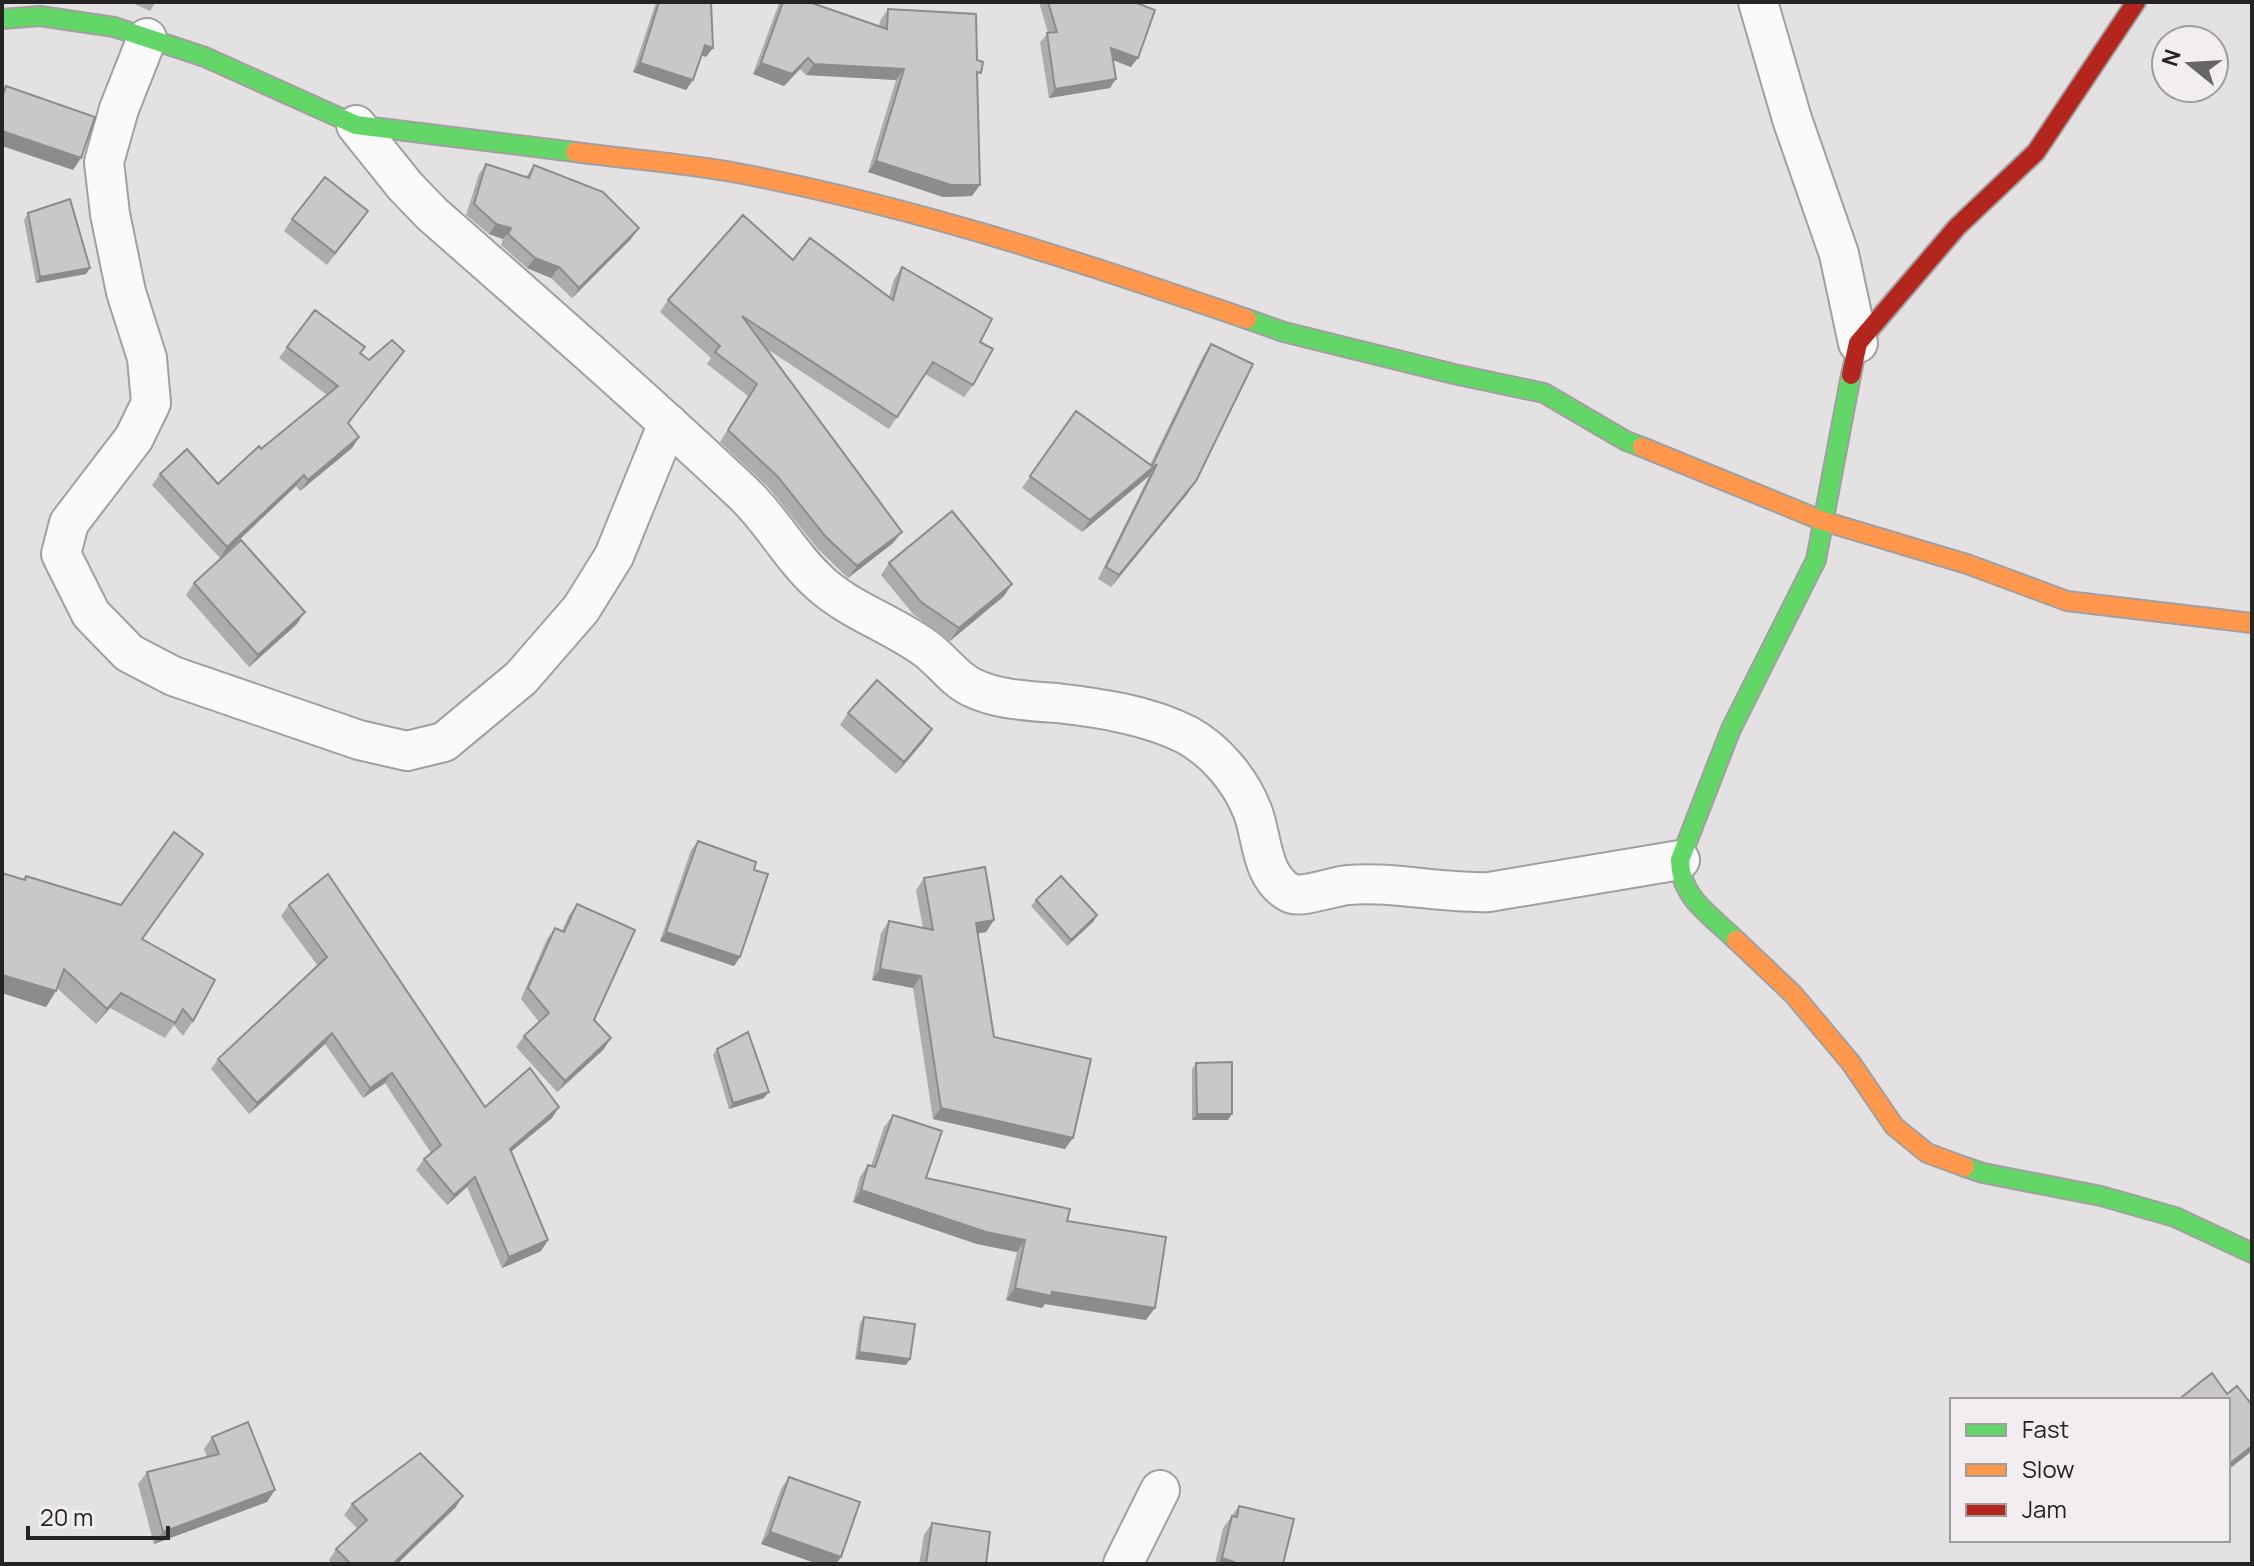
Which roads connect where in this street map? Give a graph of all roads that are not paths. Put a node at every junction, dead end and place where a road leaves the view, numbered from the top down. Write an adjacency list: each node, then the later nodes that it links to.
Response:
1 (1758, 2): 6 (street)
2 (2136, 2): 6 (street)
3 (2, 19): 4 (street)
4 (147, 38): 5 (street); 7 (street)
5 (356, 125): 7 (street); 8 (street)
6 (1858, 343): 8 (street)
7 (668, 423): 10 (street)
8 (1823, 521): 9 (street); 10 (street)
9 (2252, 623)
10 (1680, 860): 11 (street)
11 (2252, 1253)
12 (1160, 1490): 13 (street)
13 (1123, 1564)

